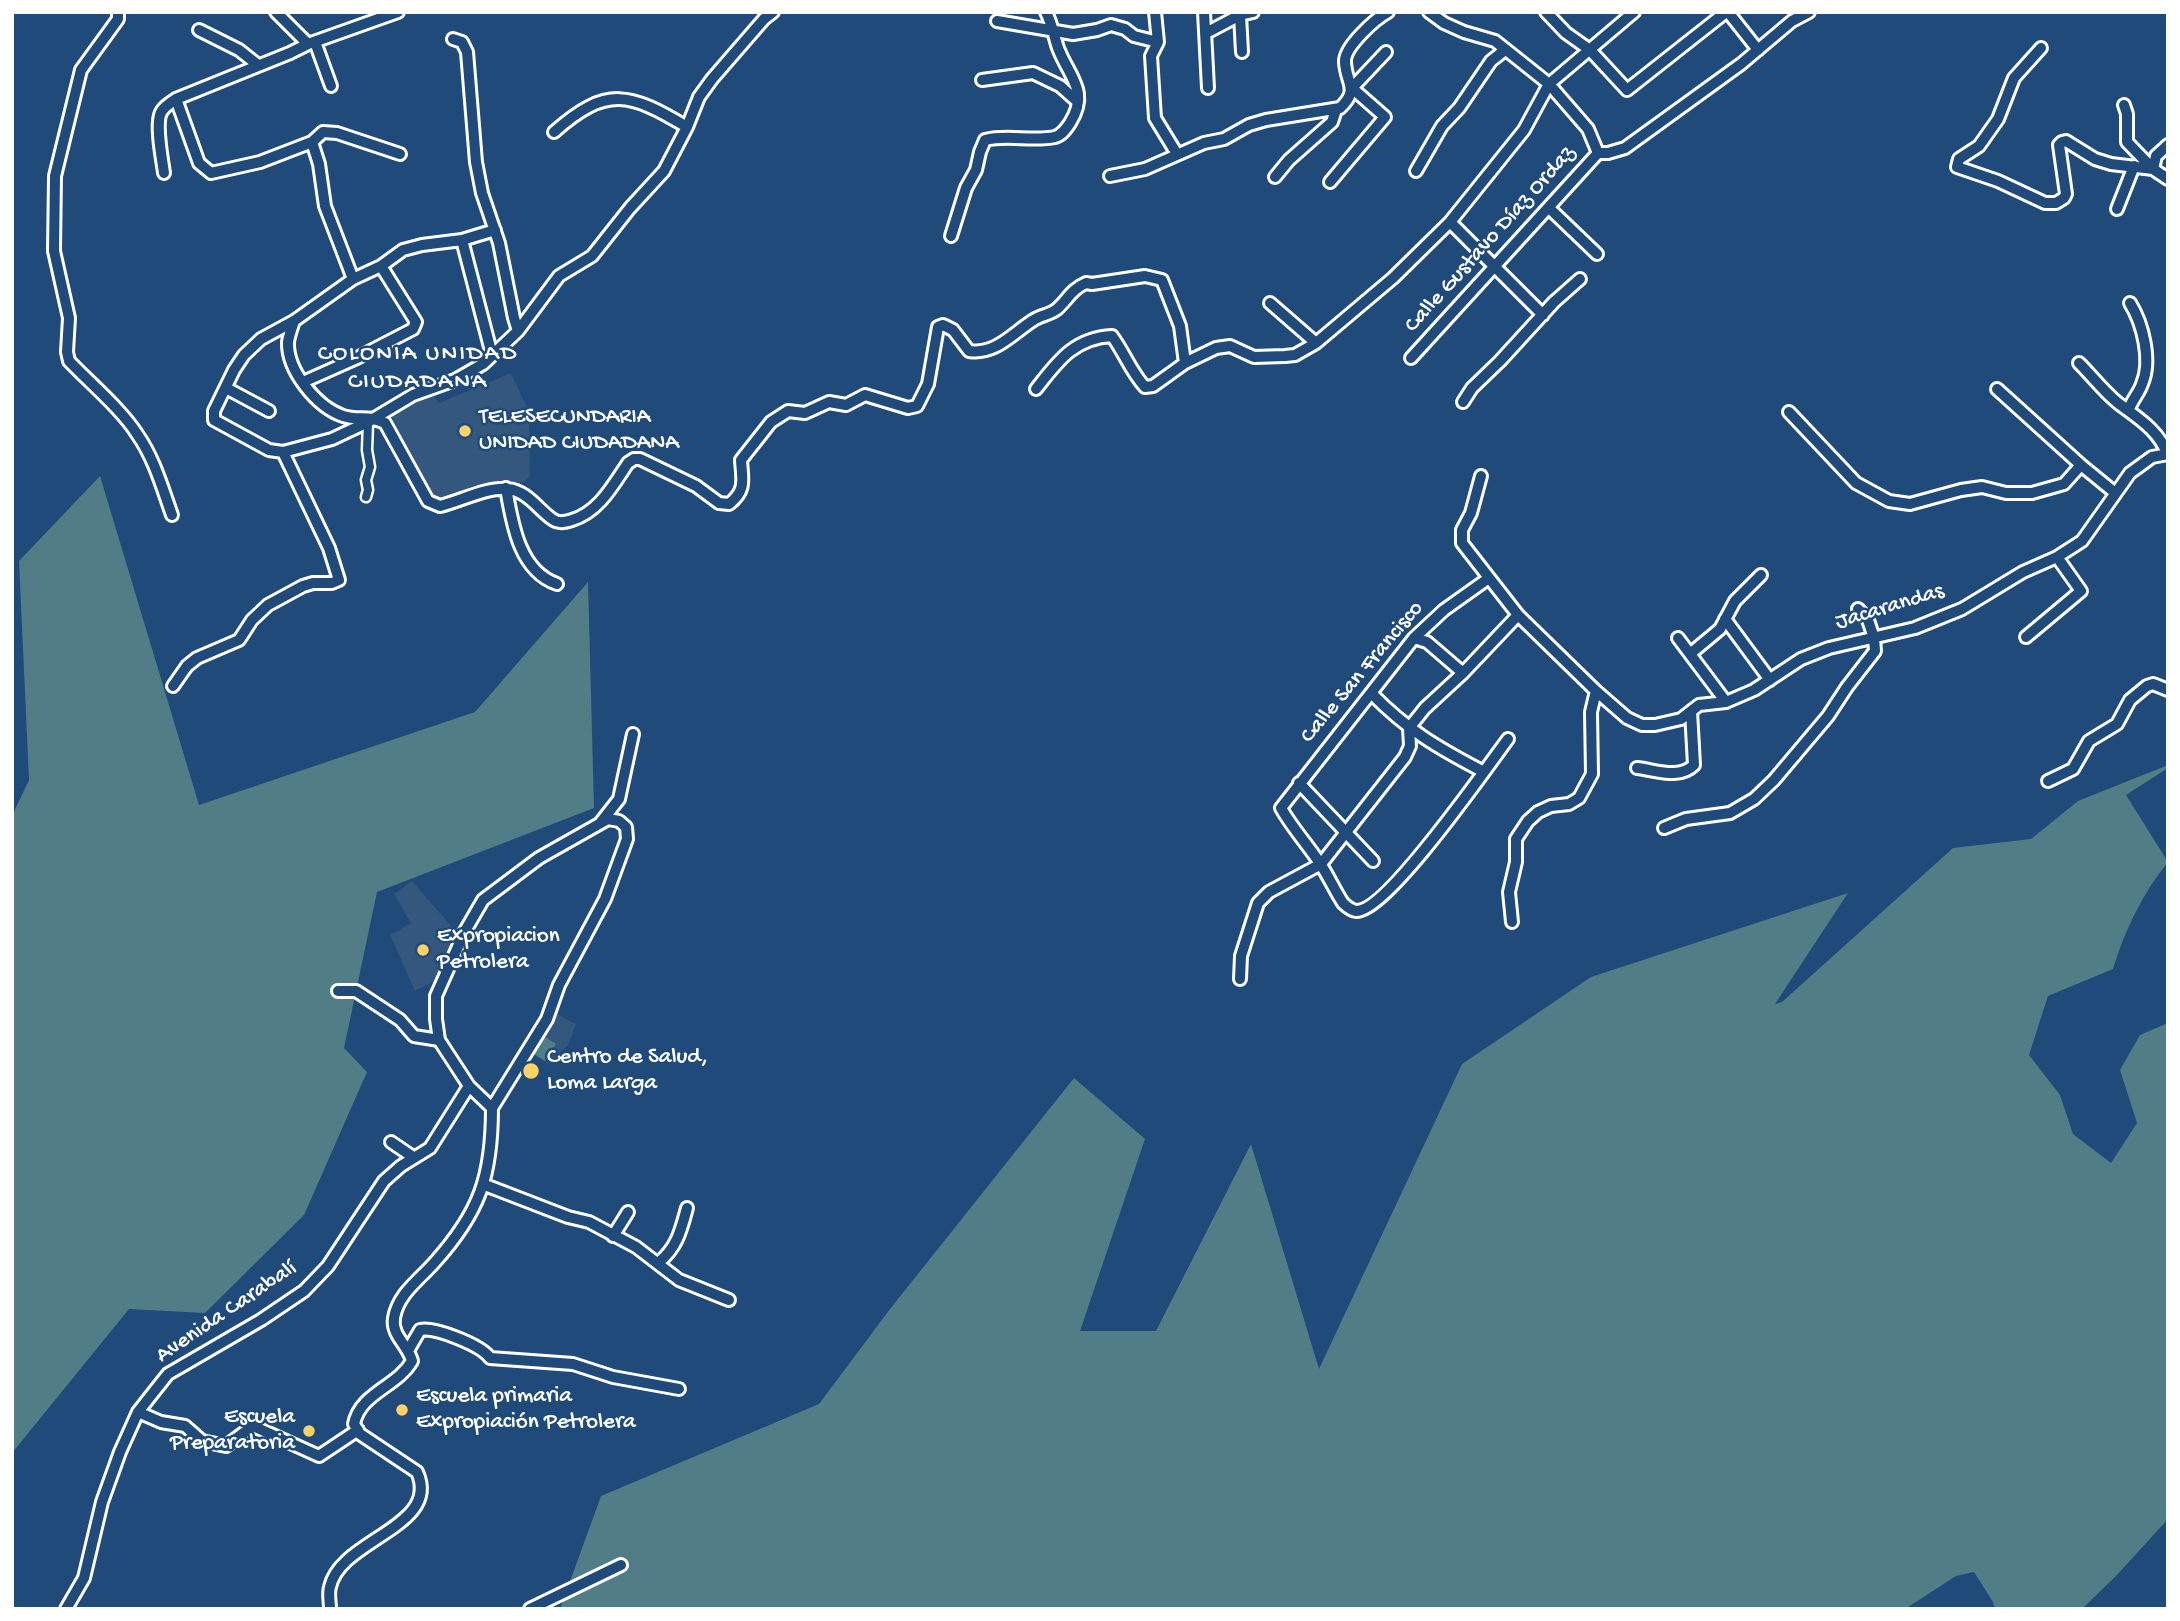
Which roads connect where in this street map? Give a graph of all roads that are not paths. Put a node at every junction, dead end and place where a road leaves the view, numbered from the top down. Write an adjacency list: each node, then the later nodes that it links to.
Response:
1 (118, 12): 91 (street)
2 (276, 12): 22 (street)
3 (398, 12): 22 (street)
4 (773, 12): 39 (street)
5 (1046, 12): 17 (street)
6 (1155, 12): 21 (street)
7 (1204, 12): 19 (street)
8 (1254, 12): 15 (street)
9 (1429, 12): 24 (street)
10 (1546, 12): 25 (street)
11 (1634, 12): 25 (street)
12 (1727, 12): 25 (street); 26 (street)
13 (1809, 12): 26 (street, Calle Gustavo Díaz Ordaz)
14 (1384, 13): 34 (street)
15 (1240, 15): 19 (street); 27 (street)
16 (997, 21): 17 (street)
17 (1054, 29): 21 (street); 36 (street)
18 (199, 30): 29 (street)
19 (1206, 33): 33 (street)
20 (453, 39): 57 (street)
21 (1158, 42): 45 (street)
22 (311, 43): 29 (street); 32 (street)
23 (2041, 48): 46 (street)
24 (1505, 50): 31 (street); 48 (street)
25 (1590, 50): 31 (street)
26 (1758, 50): 43 (street, Calle Gustavo Díaz Ordaz)
27 (1242, 52)
28 (1386, 52): 34 (street)
29 (258, 65): 35 (street)
30 (982, 80): 36 (street)
31 (1549, 84): 43 (street); 56 (street)
32 (331, 86)
33 (1208, 88)
34 (1352, 88): 38 (street); 53 (street)
35 (176, 99): 41 (street); 49 (street)
36 (1078, 102): 58 (street)
37 (2124, 105): 47 (street)
38 (1336, 110): 45 (street); 51 (street)
39 (687, 127): 40 (street); 69 (street)
40 (554, 132)
41 (313, 142): 44 (street); 63 (street)
42 (2168, 145): 47 (street)
43 (1598, 153): 54 (street, Calle Gustavo Díaz Ordaz)
44 (400, 154)
45 (1177, 154): 50 (street)
46 (2134, 166): 47 (street); 55 (street)
47 (2153, 169): 52 (street)
48 (1416, 171)
49 (164, 173)
50 (1111, 176)
51 (1275, 177)
52 (2168, 179)
53 (1330, 182)
54 (1549, 208): 60 (street); 62 (street, Calle Gustavo Díaz Ordaz)
55 (2117, 209)
56 (1450, 222): 62 (street); 70 (street)
57 (495, 230): 59 (street); 69 (street)
58 (951, 236)
59 (462, 240): 61 (street); 71 (street)
60 (1597, 254)
61 (381, 266): 63 (street); 75 (street)
62 (1496, 267): 67 (street); 72 (street, Calle Gustavo Díaz Ordaz)
63 (352, 279): 68 (street)
64 (1580, 279): 67 (street)
65 (1270, 303): 70 (street)
66 (2130, 303): 80 (street)
67 (1543, 315): 79 (street)
68 (295, 321): 75 (street); 76 (street)
69 (518, 331): 71 (street)
70 (1316, 343): 73 (street)
71 (492, 355): 83 (street)
72 (1411, 358)
73 (1185, 363): 77 (street); 88 (street)
74 (2079, 363): 80 (street)
75 (303, 382): 83 (street)
76 (226, 388): 81 (street); 84 (street)
77 (1036, 389)
78 (1997, 389): 86 (street)
79 (1463, 402)
80 (2129, 409): 85 (street)
81 (269, 411)
82 (1790, 411): 86 (street)
83 (372, 420): 84 (street); 88 (street); 90 (street)
84 (283, 452): 106 (street)
85 (2167, 454): 89 (street, Jacarandas)
86 (2081, 466): 89 (street)
87 (1481, 476): 94 (street)
88 (506, 488): 95 (street)
89 (2115, 492): 92 (street, Jacarandas)
90 (366, 497)
91 (172, 515)
92 (2057, 557): 99 (street); 102 (street, Jacarandas)
93 (1761, 575): 98 (street)
94 (1489, 578): 97 (street); 100 (street, Calle San Francisco)
95 (557, 584)
96 (1858, 609): 102 (street)
97 (1518, 615): 104 (street); 108 (street)
98 (1725, 619): 103 (street); 105 (street)
99 (2026, 637)
100 (1414, 638): 104 (street); 109 (street, Calle San Francisco)
101 (1678, 638): 103 (street)
102 (1874, 638): 105 (street, Jacarandas); 120 (street)
103 (1690, 654): 110 (street)
104 (1463, 673): 112 (street)
105 (1770, 680): 110 (street, Jacarandas)
106 (173, 686)
107 (2168, 690): 117 (street)
108 (1596, 691): 111 (street, Jacarandas); 124 (street)
109 (1371, 692): 112 (street); 118 (street, Calle San Francisco)
110 (1726, 702): 111 (street, Jacarandas)
111 (1691, 711): 115 (street)
112 (1409, 729): 116 (street); 121 (street)
113 (633, 734): 119 (street)
114 (1508, 739): 116 (street)
115 (1637, 768)
116 (1484, 772): 123 (street)
117 (2048, 781)
118 (1299, 783): 121 (street); 123 (street, Calle San Francisco)
119 (599, 824): 127 (street); 129 (street)
120 (1664, 828)
121 (1345, 832): 122 (street); 123 (street)
122 (1373, 861)
123 (1321, 864): 125 (street)
124 (1511, 922)
125 (1240, 979)
126 (338, 991): 127 (street)
127 (439, 1040): 128 (street)
128 (469, 1086): 129 (street); 131 (street, Avenida Carabalí)
129 (492, 1108): 132 (street)
130 (391, 1142): 131 (street)
131 (413, 1157): 140 (street, Avenida Carabalí)
132 (485, 1185): 135 (street); 138 (street)
133 (687, 1208): 136 (street)
134 (628, 1212): 135 (street)
135 (613, 1236): 136 (street)
136 (659, 1263): 137 (street)
137 (729, 1300)
138 (409, 1349): 139 (street); 141 (street)
139 (679, 1389)
140 (138, 1412): 141 (street); 143 (street, Avenida Carabalí)
141 (358, 1430): 144 (street)
142 (621, 1565): 145 (street)
143 (66, 1609)
144 (330, 1609)
145 (530, 1609)

